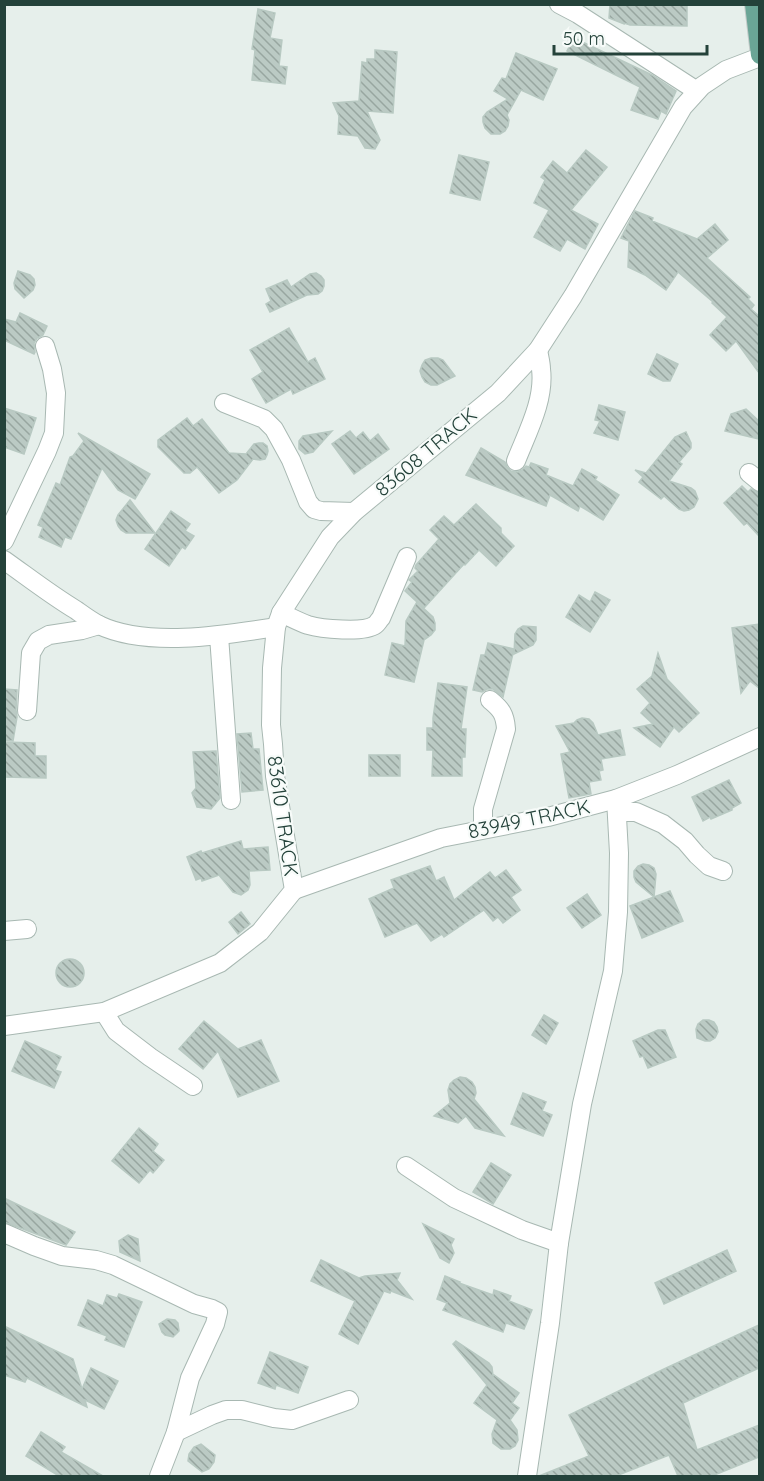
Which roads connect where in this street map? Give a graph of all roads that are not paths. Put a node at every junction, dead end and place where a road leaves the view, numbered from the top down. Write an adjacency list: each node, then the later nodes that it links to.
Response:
1 (560, 4): 4 (street)
2 (756, 8): 3 (main road)
3 (759, 56): 4 (street, 83608 TRACK)
4 (698, 91): 6 (street, 83608 TRACK)
5 (45, 346): 10 (street)
6 (538, 350): 8 (street); 9 (street, 83608 TRACK)
7 (224, 403): 9 (street)
8 (516, 461)
9 (354, 512): 13 (street, 83608 TRACK)
10 (4, 541)
11 (407, 557): 13 (street)
12 (4, 560): 14 (street)
13 (278, 620): 15 (street); 23 (street, 83610 TRACK)
14 (99, 625): 15 (street); 17 (street)
15 (219, 636): 19 (street)
16 (490, 700): 21 (street)
17 (27, 711)
18 (759, 737): 20 (street, 83949 TRACK)
19 (231, 800)
20 (616, 805): 21 (street, 83949 TRACK); 22 (street); 31 (street)
21 (483, 829): 23 (street, 83949 TRACK)
22 (723, 871)
23 (294, 890): 26 (street, 83610 TRACK)
24 (27, 928): 25 (street)
25 (4, 931)
26 (104, 1012): 27 (street, 83610 TRACK); 28 (street)
27 (4, 1026)
28 (193, 1086)
29 (406, 1166): 31 (street)
30 (4, 1233): 33 (street)
31 (559, 1243): 35 (street)
32 (349, 1401): 33 (street)
33 (176, 1432): 34 (street)
34 (159, 1476)
35 (527, 1476)

